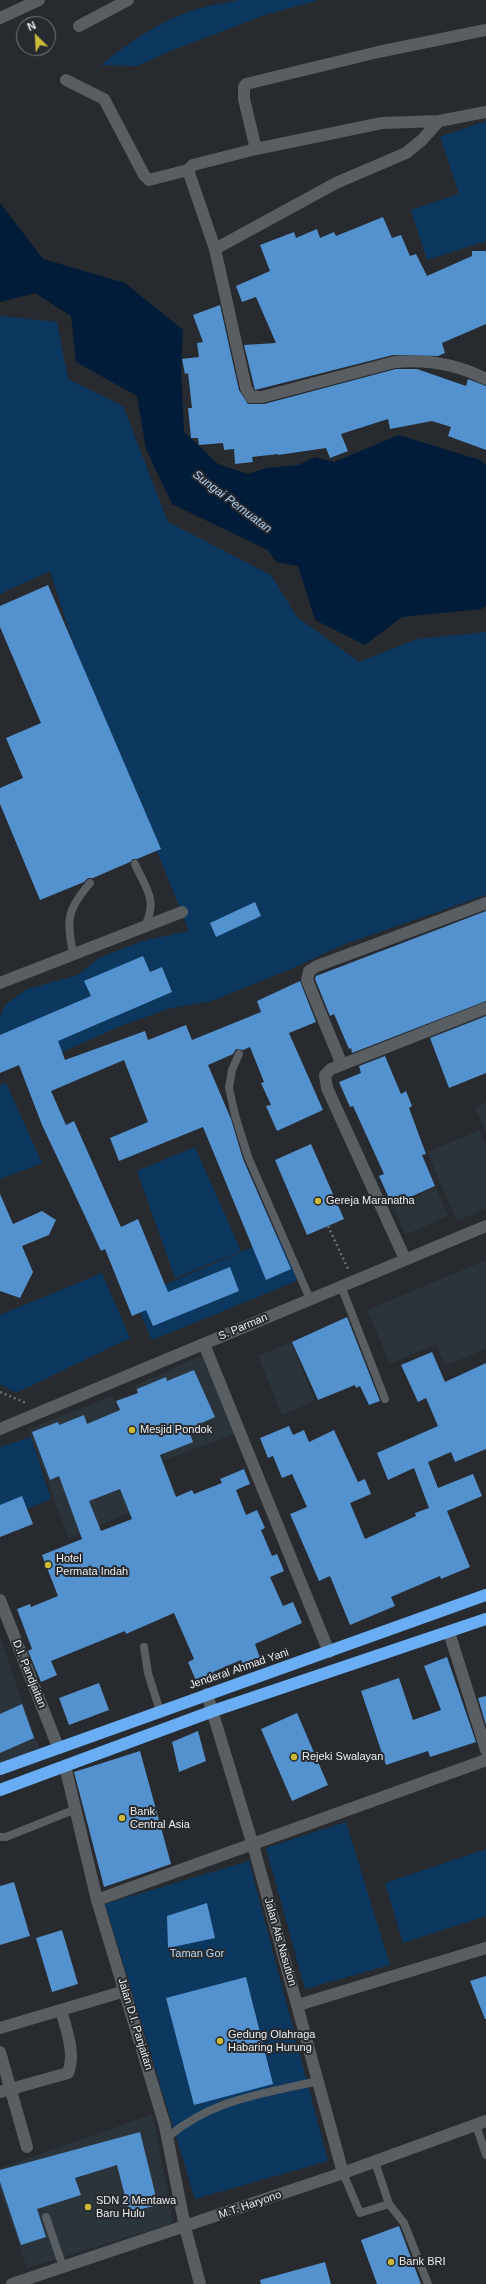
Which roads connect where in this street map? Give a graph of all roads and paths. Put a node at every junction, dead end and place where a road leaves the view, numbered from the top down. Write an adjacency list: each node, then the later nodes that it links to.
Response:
1 (39, 0): 3 (street)
2 (128, 0): 4 (street)
3 (0, 18)
4 (79, 26)
5 (486, 30): 9 (street)
6 (66, 80): 10 (street)
7 (486, 112): 8 (street)
8 (439, 121): 9 (street); 11 (street)
9 (256, 149): 10 (street)
10 (188, 170): 11 (street)
11 (215, 249): 12 (street)
12 (486, 379)
13 (135, 864): 17 (lane)
14 (90, 883): 18 (lane)
15 (486, 903): 22 (street)
16 (182, 912): 17 (street)
17 (145, 926): 18 (street)
18 (73, 954): 19 (street)
19 (0, 983)
20 (486, 1008): 22 (street)
21 (239, 1054): 28 (lane)
22 (342, 1065): 25 (street)
23 (328, 1226): 26 (path)
24 (486, 1226): 25 (street, S. Parman)
25 (405, 1259): 27 (street, S. Parman)
26 (348, 1269)
27 (341, 1286): 28 (street, S. Parman); 31 (lane)
28 (310, 1299): 29 (street, S. Parman)
29 (204, 1344): 33 (street, S. Parman); 39 (street)
30 (0, 1392): 32 (path)
31 (385, 1398)
32 (30, 1405)
33 (0, 1429)
34 (486, 1596): 39 (highway, Jenderal Ahmad Yani)
35 (0, 1600): 43 (street, D.I. Pandjaitan)
36 (486, 1619): 37 (highway)
37 (449, 1632): 42 (highway); 44 (street)
38 (144, 1647): 41 (lane)
39 (330, 1652): 40 (highway, Jenderal Ahmad Yani)
40 (207, 1694): 41 (highway, Jenderal Ahmad Yani); 42 (street, Jalan Ais Nasution)
41 (160, 1711): 43 (highway, Jenderal Ahmad Yani)
42 (213, 1711): 46 (highway); 51 (street, Jalan Ais Nasution)
43 (58, 1747): 47 (highway, Jenderal Ahmad Yani)
44 (486, 1750)
45 (486, 1760): 51 (street)
46 (65, 1766): 48 (highway); 49 (street, Jalan D.I. Panjaitan)
47 (0, 1769)
48 (0, 1790)
49 (76, 1809): 50 (lane); 52 (street, Jalan D.I. Panjaitan)
50 (0, 1837)
51 (252, 1845): 52 (street); 55 (street, Jalan Ais Nasution)
52 (98, 1900): 54 (street, Jalan D.I. Panjaitan)
53 (486, 1948): 55 (street)
54 (125, 1991): 56 (street); 62 (street, Jalan D.I. Panjaitan)
55 (298, 2005): 59 (street, Jalan Ais Nasution)
56 (62, 2010): 57 (street); 60 (street)
57 (0, 2028)
58 (0, 2052): 60 (street)
59 (318, 2081): 62 (lane); 66 (street, Jalan Ais Nasution)
60 (5, 2091): 63 (street)
61 (481, 2123): 64 (lane); 65 (street, M.T. Haryono)
62 (168, 2137): 69 (street, Jalan D.I. Panjaitan)
63 (27, 2147)
64 (486, 2155)
65 (375, 2162): 66 (street, M.T. Haryono); 67 (lane)
66 (343, 2173): 67 (lane); 69 (street, M.T. Haryono)
67 (390, 2204): 73 (lane)
68 (46, 2217): 70 (lane)
69 (185, 2227): 70 (street, M.T. Haryono); 72 (street, Jalan D.I. Panjaitan)
70 (63, 2267): 71 (street, M.T. Haryono)
71 (12, 2284)
72 (200, 2284)
73 (428, 2284)

